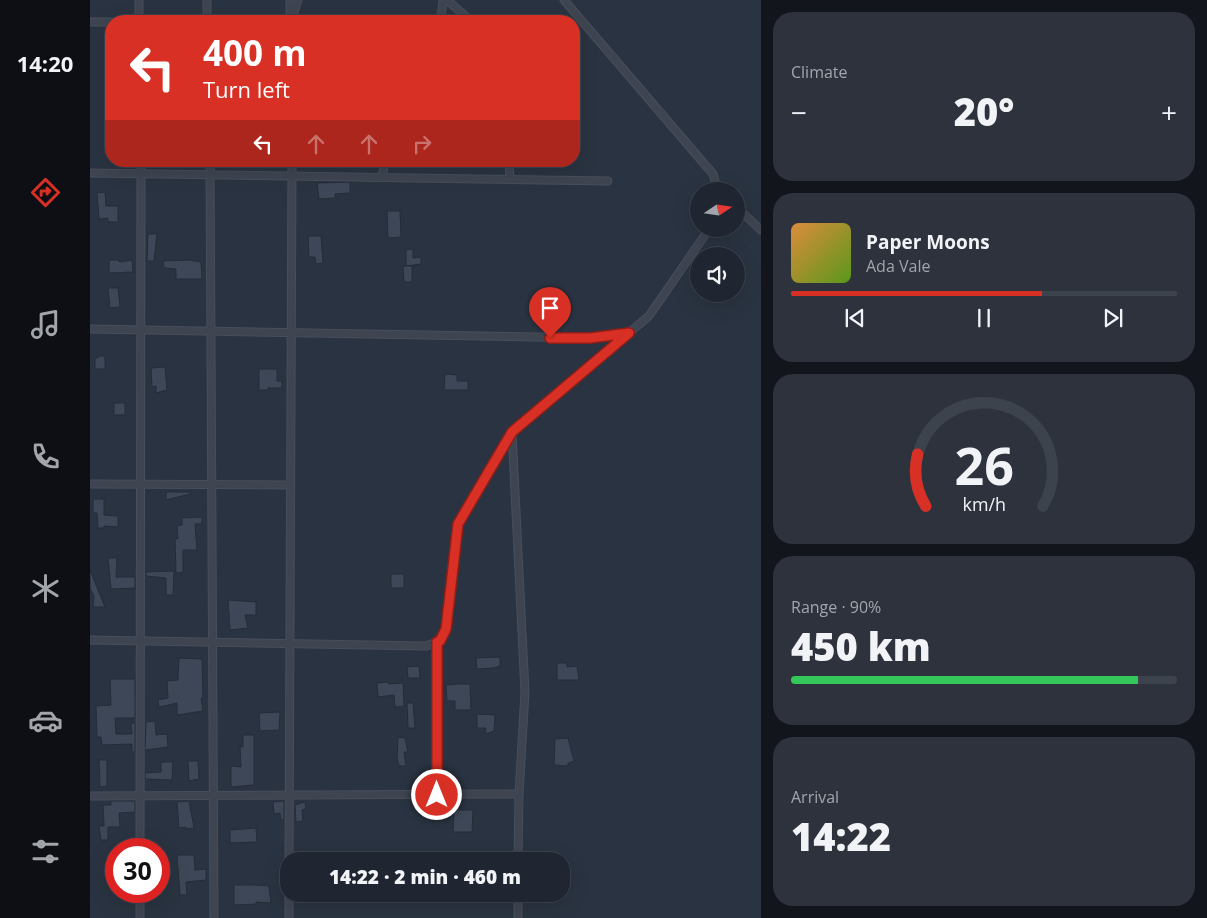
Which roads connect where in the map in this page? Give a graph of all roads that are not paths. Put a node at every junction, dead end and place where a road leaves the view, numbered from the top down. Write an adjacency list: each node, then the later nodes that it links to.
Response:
1 (139, 0): 8 (street)
2 (207, 0): 9 (street)
3 (290, 0): 10 (street)
4 (298, 0): 11 (street)
5 (443, 0): 12 (street)
6 (447, 0): 13 (street)
7 (564, 0): 14 (street)
8 (139, 15)
9 (207, 15)
10 (291, 15)
11 (293, 15)
12 (441, 15)
13 (464, 15)
14 (577, 15)
15 (580, 19): 30 (street)
16 (90, 22): 17 (street)
17 (105, 22)
18 (141, 167): 24 (street)
19 (210, 167): 25 (street)
20 (292, 167): 26 (street)
21 (384, 167): 27 (street)
22 (509, 167): 28 (street)
23 (90, 173): 24 (street)
24 (141, 174): 25 (street); 35 (street)
25 (210, 175): 26 (street); 36 (street)
26 (292, 176): 27 (street); 37 (street)
27 (382, 177): 28 (street)
28 (510, 179): 29 (street)
29 (608, 181)
30 (717, 182)
31 (745, 215): 32 (street)
32 (761, 230)
33 (703, 238): 38 (street)
34 (90, 330): 35 (street)
35 (140, 330): 36 (street); 41 (street)
36 (210, 332): 37 (street); 42 (street)
37 (290, 333): 38 (street); 43 (street)
38 (629, 333): 39 (street)
39 (512, 432): 47 (street); 49 (street)
40 (90, 484): 41 (street)
41 (140, 484): 42 (street); 45 (street)
42 (211, 484): 43 (street); 46 (street)
43 (290, 485): 48 (street)
44 (90, 640): 45 (street)
45 (140, 641): 46 (street); 52 (street)
46 (212, 642): 48 (street); 53 (street)
47 (437, 642): 48 (street); 50 (street)
48 (290, 644): 54 (street)
49 (519, 794): 50 (street); 57 (street)
50 (437, 795): 54 (street)
51 (90, 796): 52 (street)
52 (140, 796): 53 (street); 55 (street)
53 (213, 796): 54 (street); 62 (street)
54 (290, 796): 56 (street)
55 (140, 838)
56 (290, 852)
57 (518, 852)
58 (290, 902): 63 (street)
59 (518, 902): 64 (street)
60 (140, 903): 61 (street)
61 (140, 918)
62 (214, 918)
63 (290, 918)
64 (518, 918)

